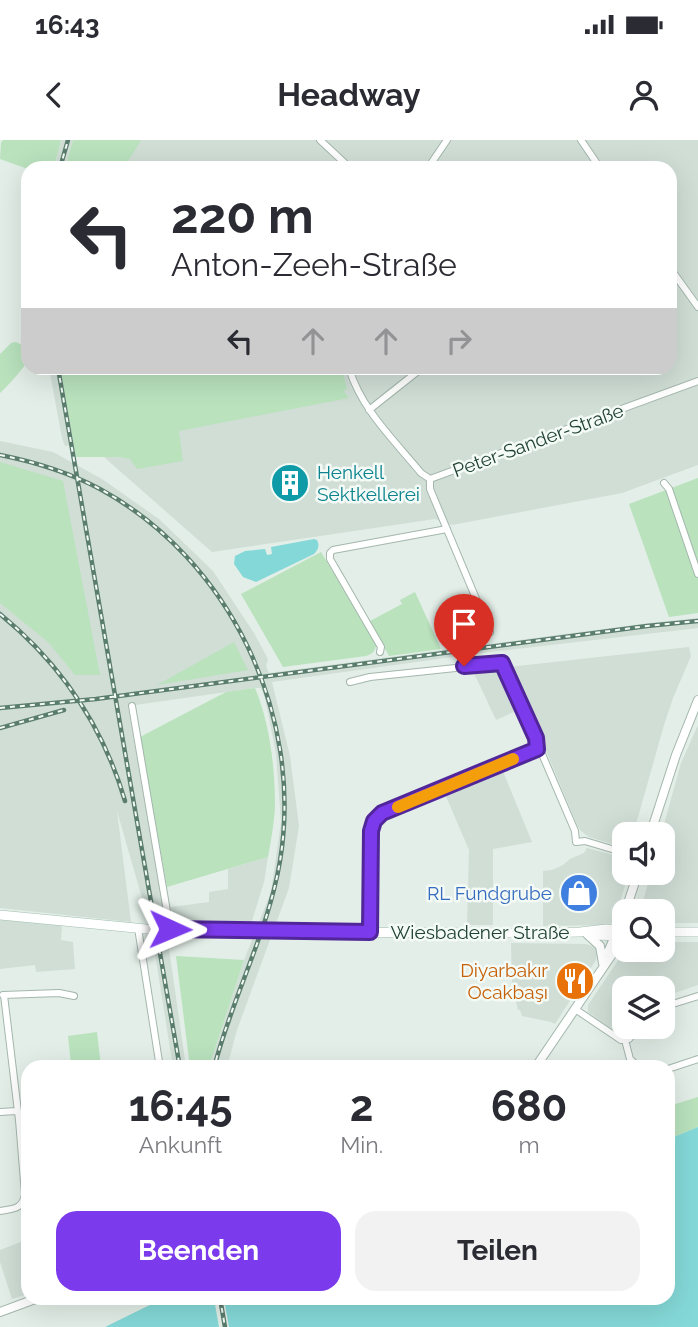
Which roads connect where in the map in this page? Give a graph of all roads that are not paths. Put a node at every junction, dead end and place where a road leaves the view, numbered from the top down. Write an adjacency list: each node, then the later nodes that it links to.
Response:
1 (320, 140): 4 (street)
2 (447, 140): 5 (street)
3 (581, 140): 6 (street)
4 (342, 161)
5 (433, 161)
6 (595, 161)
7 (677, 278): 8 (street)
8 (698, 307)
9 (351, 375): 12 (street, Peter-Sander-Straße)
10 (413, 375): 12 (street)
11 (698, 381): 13 (street, Peter-Sander-Straße)
12 (369, 410): 13 (street, Peter-Sander-Straße)
13 (430, 479): 15 (street)
14 (664, 483): 16 (street)
15 (447, 529): 17 (street); 18 (street)
16 (698, 574)
17 (491, 632)
18 (380, 652)
19 (349, 682): 22 (street)
20 (698, 700): 23 (street)
21 (132, 706): 31 (street)
22 (537, 749): 24 (street); 32 (street)
23 (654, 822)
24 (612, 849)
25 (635, 885): 26 (street)
26 (634, 888): 27 (street); 28 (street)
27 (630, 899)
28 (633, 899)
29 (0, 915): 30 (main road, Wiesbadener Straße)
30 (142, 928): 31 (main road, Wiesbadener Straße); 46 (street)
31 (170, 929): 32 (main road, Wiesbadener Straße)
32 (370, 932): 35 (main road, Wiesbadener Straße)
33 (675, 932): 34 (main road)
34 (698, 932)
35 (583, 933): 36 (main road, Wiesbadener Straße); 38 (street)
36 (612, 933)
37 (612, 950): 38 (street)
38 (602, 967): 43 (street)
39 (2, 995): 40 (street); 50 (street)
40 (74, 996)
41 (698, 996): 42 (street)
42 (675, 1003)
43 (575, 1009): 44 (street); 47 (street)
44 (625, 1040): 48 (street)
45 (698, 1059): 49 (street)
46 (159, 1060)
47 (540, 1060)
48 (631, 1060)
49 (675, 1067)
50 (17, 1111): 51 (street); 52 (street)
51 (0, 1112)
52 (21, 1158)
53 (21, 1204): 54 (street)
54 (0, 1211)
55 (21, 1304): 56 (street)
56 (0, 1312)

